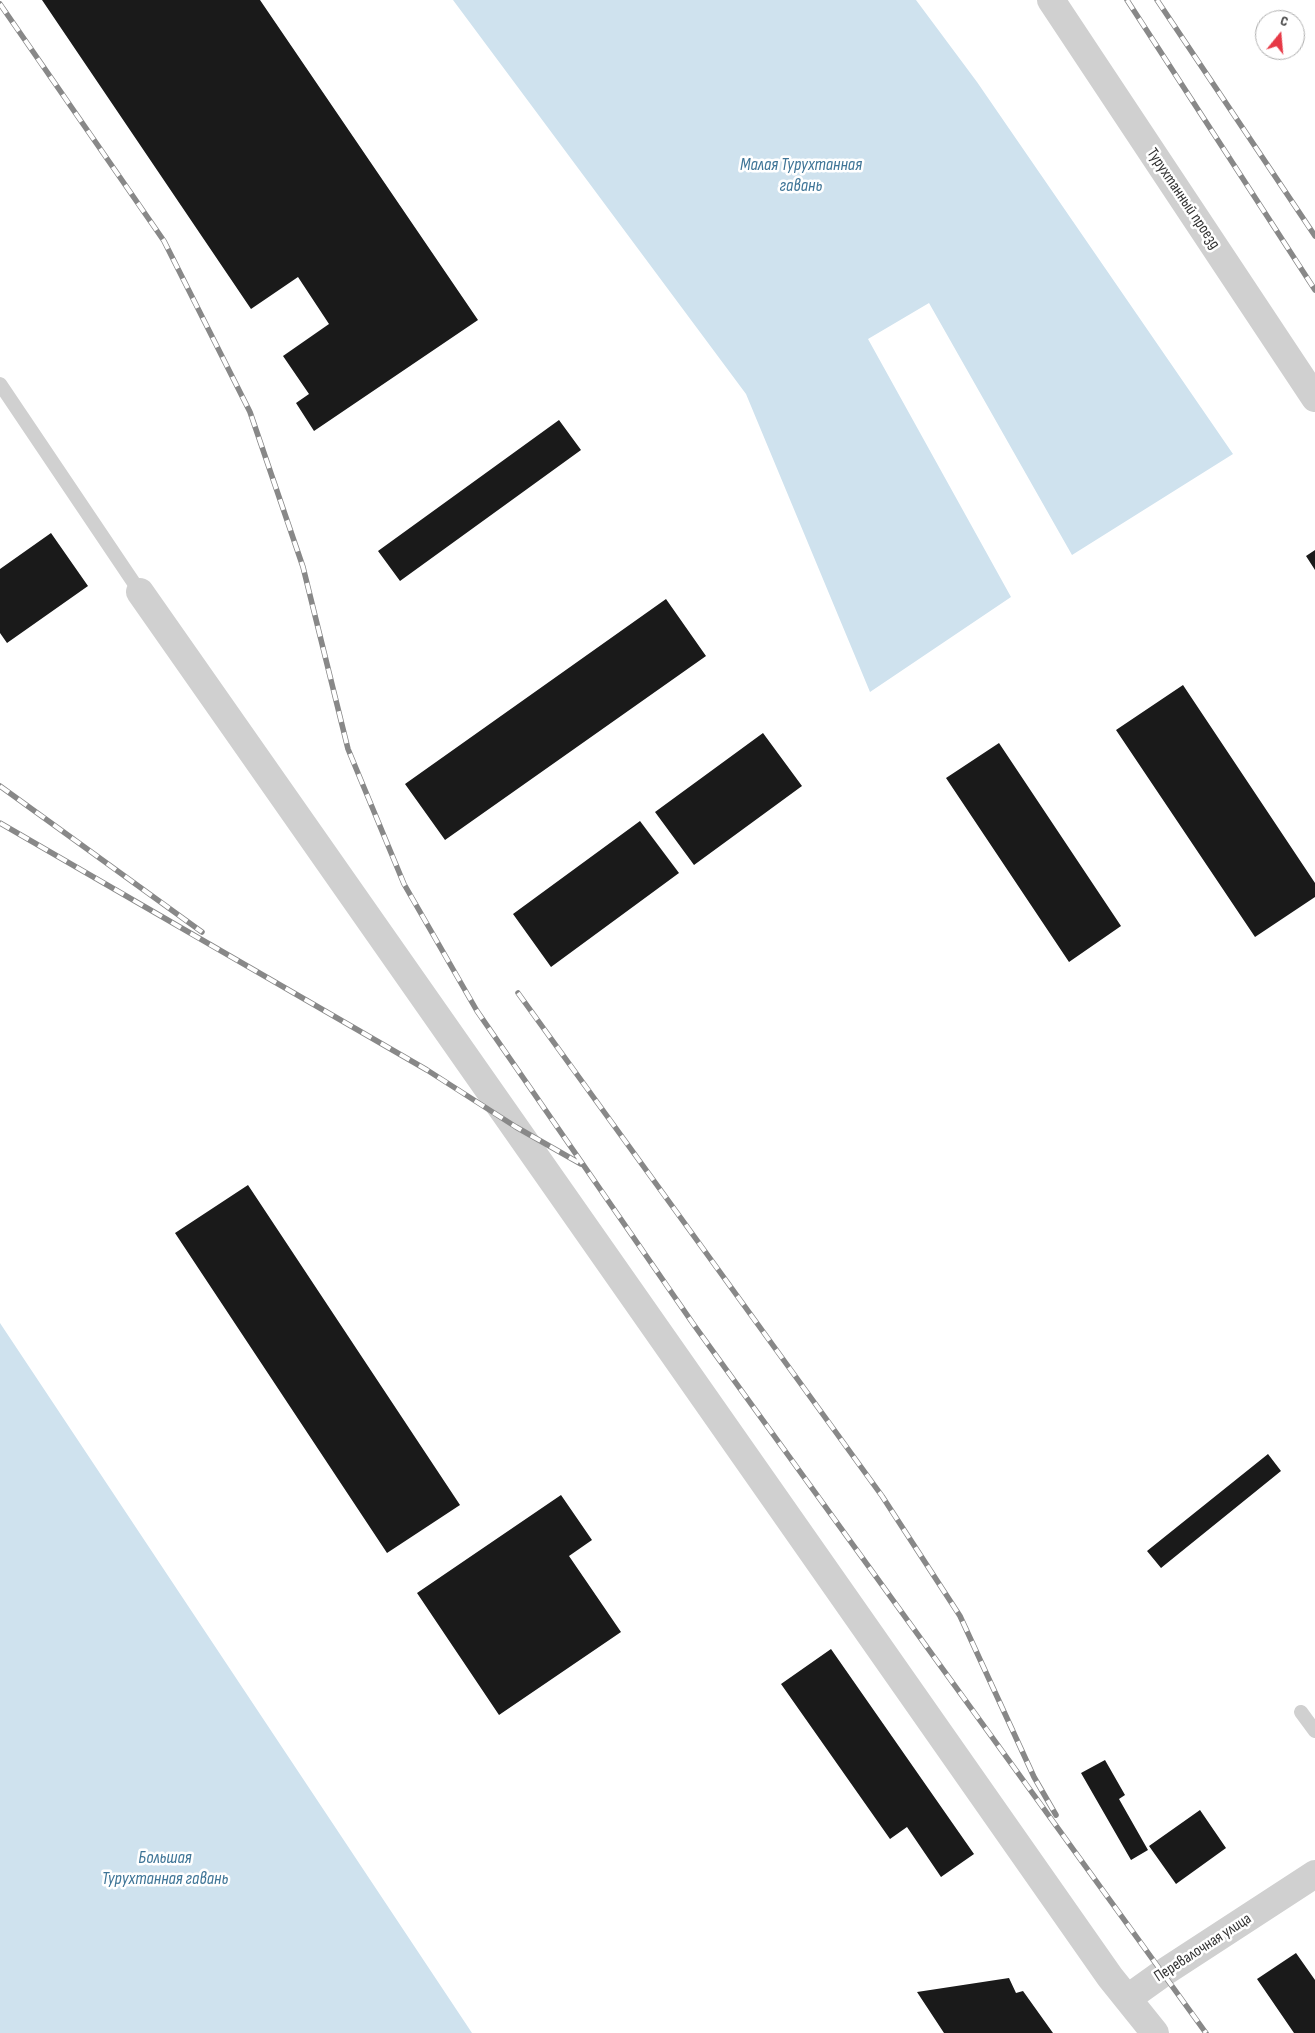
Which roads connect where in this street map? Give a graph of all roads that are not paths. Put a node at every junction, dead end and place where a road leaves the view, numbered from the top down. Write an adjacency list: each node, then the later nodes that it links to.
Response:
1 (1051, 0): 3 (street, Турухтанный проезд)
2 (0, 384): 4 (lane)
3 (1315, 398)
4 (140, 592): 8 (street)
5 (1301, 1712): 6 (lane)
6 (1315, 1731)
7 (1315, 1874): 8 (street, Перевалочная улица)
8 (1128, 1998): 9 (street)
9 (1155, 2033)

